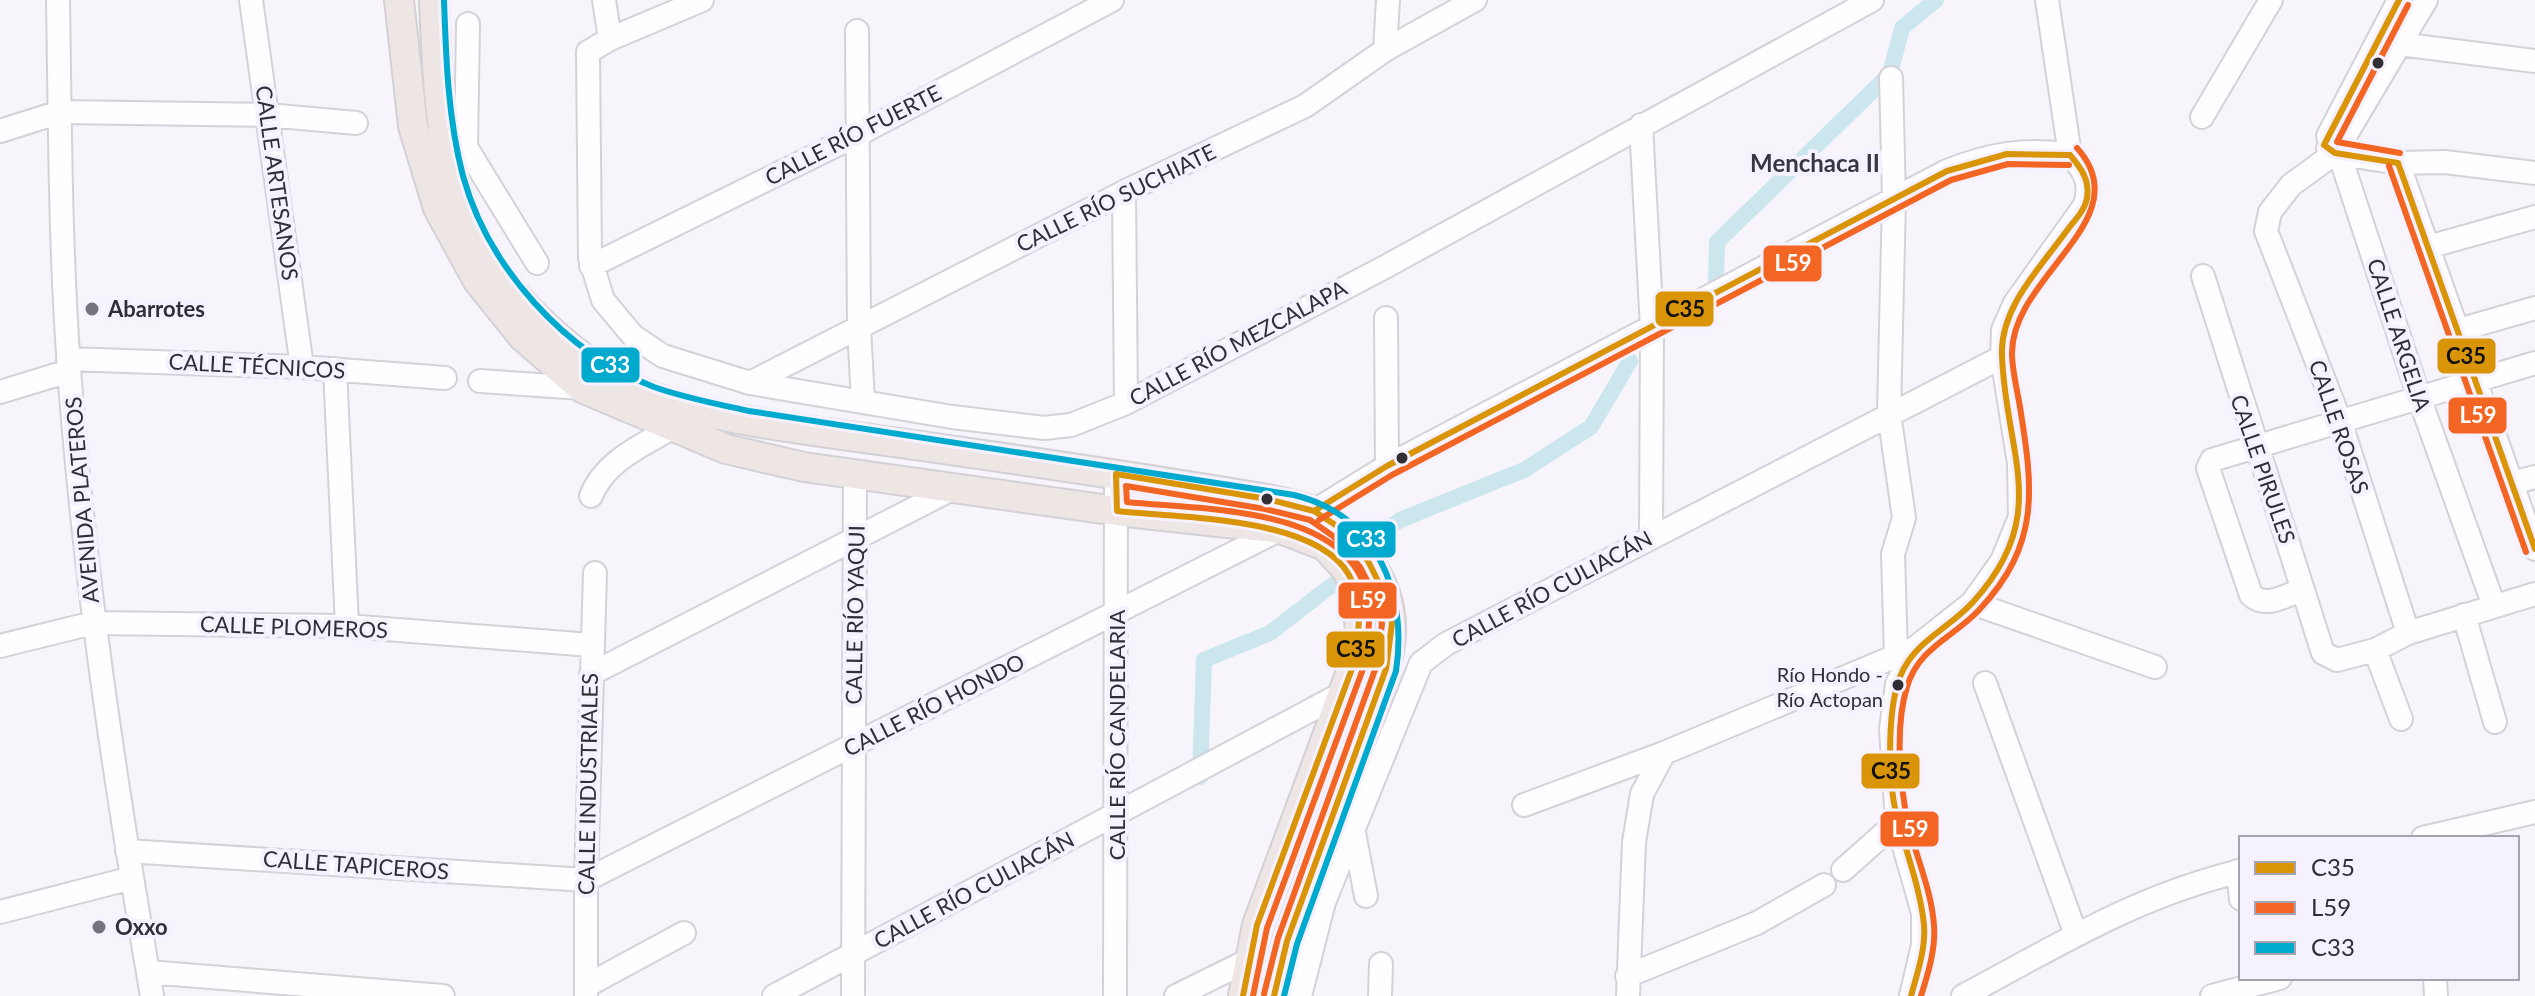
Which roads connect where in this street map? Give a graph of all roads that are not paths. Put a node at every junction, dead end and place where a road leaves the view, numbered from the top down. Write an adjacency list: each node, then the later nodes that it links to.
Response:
1 (58, 0): 22 (street, AVENIDA PLATEROS)
2 (251, 0): 23 (street, CALLE ARTESANOS)
3 (399, 0): 55 (main road)
4 (434, 0): 29 (main road)
5 (604, 0): 17 (street)
6 (702, 0): 17 (street)
7 (1112, 0): 28 (street, CALLE RÍO FUERTE)
8 (1388, 0): 19 (street)
9 (1475, 0): 19 (street, CALLE RÍO SUCHIATE)
10 (1872, 0): 26 (street, CALLE RÍO MEZCALAPA)
11 (2047, 0): 31 (street)
12 (2271, 0): 24 (street)
13 (2399, 0): 30 (street)
14 (2426, 0): 18 (street)
15 (468, 24): 29 (street)
16 (857, 31): 28 (street)
17 (610, 39): 39 (street)
18 (2399, 44): 20 (street); 30 (street)
19 (1385, 50): 34 (street, CALLE RÍO SUCHIATE)
20 (2535, 61)
21 (1891, 78): 35 (street)
22 (60, 112): 23 (street); 27 (street); 48 (street, AVENIDA PLATEROS)
23 (268, 115): 25 (street); 49 (street, CALLE ARTESANOS)
24 (2202, 117)
25 (356, 123)
26 (1641, 125): 44 (street); 59 (street, CALLE RÍO MEZCALAPA)
27 (0, 131)
28 (859, 134): 39 (street, CALLE RÍO FUERTE); 43 (street)
29 (457, 153): 38 (street); 65 (main road)
30 (2329, 153): 32 (street); 57 (street, CALLE ARGELIA); 62 (street, CALLE ROSAS)
31 (2070, 155): 35 (street); 46 (street)
32 (2398, 163): 33 (street); 37 (street)
33 (2535, 173)
34 (1124, 192): 43 (street, CALLE RÍO SUCHIATE); 59 (street)
35 (1894, 199): 44 (street); 60 (street)
36 (2535, 217): 37 (street)
37 (2428, 247): 45 (street)
38 (537, 263)
39 (591, 266): 54 (street, CALLE RÍO MEZCALAPA)
40 (2203, 276): 64 (street, CALLE PIRULES)
41 (2535, 308): 45 (street)
42 (1386, 318): 66 (street)
43 (859, 328): 54 (street, CALLE RÍO SUCHIATE); 58 (street)
44 (1652, 328): 66 (street); 76 (street)
45 (2455, 331): 52 (street)
46 (2002, 357): 60 (street, CALLE RÍO CULIACÁN); 82 (street)
47 (2535, 363): 52 (street)
48 (69, 365): 49 (street, CALLE TÉCNICOS); 56 (street, CALLE TÉCNICOS); 86 (street, AVENIDA PLATEROS)
49 (302, 367): 50 (street, CALLE TÉCNICOS)
50 (335, 369): 51 (street, CALLE TÉCNICOS); 87 (street)
51 (445, 378)
52 (2473, 380): 57 (street); 70 (street)
53 (480, 381): 55 (street)
54 (750, 383): 58 (street, CALLE RÍO MEZCALAPA)
55 (582, 388): 63 (main road)
56 (0, 392)
57 (2419, 397): 62 (street); 83 (street, CALLE ARGELIA)
58 (863, 401): 61 (street, CALLE RÍO MEZCALAPA)
59 (1126, 403): 61 (street, CALLE RÍO MEZCALAPA)
60 (1889, 413): 76 (street, CALLE RÍO CULIACÁN); 92 (street)
61 (952, 417): 65 (street)
62 (2340, 421): 64 (street); 88 (street, CALLE ROSAS)
63 (672, 428): 67 (main road); 72 (street)
64 (2254, 446): 80 (street, CALLE PIRULES); 80 (street)
65 (947, 450): 68 (main road)
66 (1387, 466): 74 (street)
67 (855, 473): 71 (main road); 77 (street, CALLE RÍO YAQUI)
68 (1116, 474): 73 (street, CALLE RÍO CANDELARIA); 74 (main road)
69 (2535, 477): 70 (street)
70 (2512, 483): 78 (street)
71 (954, 488): 73 (main road); 77 (street)
72 (591, 496)
73 (1117, 511): 75 (main road); 84 (street, CALLE RÍO CANDELARIA)
74 (1314, 511): 118 (main road)
75 (1281, 529): 84 (street, CALLE RÍO HONDO); 96 (main road)
76 (1651, 535): 105 (street, CALLE RÍO CULIACÁN)
77 (857, 540): 94 (street); 99 (street, CALLE RÍO YAQUI)
78 (2535, 549)
79 (595, 573): 89 (street, CALLE INDUSTRIALES)
80 (2303, 589): 91 (street, CALLE PIRULES)
81 (2535, 594): 83 (street)
82 (1972, 603): 92 (street); 93 (street)
83 (2494, 606): 85 (street)
84 (1117, 610): 99 (street, CALLE RÍO HONDO); 103 (street, CALLE RÍO CANDELARIA)
85 (2464, 615): 88 (street); 98 (street)
86 (93, 623): 87 (street, CALLE PLOMEROS); 90 (street, CALLE PLOMEROS); 107 (street, AVENIDA PLATEROS)
87 (347, 626): 89 (street, CALLE PLOMEROS)
88 (2408, 633): 91 (street)
89 (591, 645): 94 (street, CALLE INDUSTRIALES)
90 (0, 646)
91 (2375, 650): 97 (street)
92 (1906, 652): 100 (street); 104 (street)
93 (2155, 667)
94 (591, 674): 111 (street, CALLE INDUSTRIALES)
95 (1985, 683): 115 (street)
96 (1343, 693): 103 (street, CALLE RÍO CULIACÁN); 119 (main road)
97 (2401, 719)
98 (2495, 722)
99 (854, 747): 111 (street, CALLE RÍO HONDO); 117 (street, CALLE RÍO YAQUI)
100 (1664, 753): 101 (street); 123 (street)
101 (1524, 805)
102 (2535, 812): 106 (street)
103 (1116, 814): 117 (street, CALLE RÍO CULIACÁN); 131 (street, CALLE RÍO CANDELARIA)
104 (1897, 822): 108 (street); 137 (street)
105 (1354, 833): 113 (street); 118 (street, CALLE RÍO CULIACÁN)
106 (2433, 836)
107 (127, 851): 110 (street, AVENIDA PLATEROS); 111 (street, CALLE TAPICEROS)
108 (1843, 870)
109 (2239, 871): 115 (street)
110 (132, 878): 114 (street); 121 (street, AVENIDA PLATEROS)
111 (586, 880): 126 (street, CALLE INDUSTRIALES)
112 (1824, 885): 123 (street)
113 (1366, 896)
114 (0, 912)
115 (2075, 932): 125 (street)
116 (684, 933): 126 (street)
117 (853, 954): 129 (street, CALLE RÍO CULIACÁN); 130 (street, CALLE RÍO YAQUI)
118 (1291, 957): 134 (main road); 135 (street, CALLE RÍO CULIACÁN)
119 (1247, 961): 132 (street); 133 (main road)
120 (1381, 964): 136 (street)
121 (148, 972): 127 (street, AVENIDA PLATEROS); 128 (street)
122 (2273, 980): 124 (street)
123 (1627, 986)
124 (2252, 986): 139 (street)
125 (1988, 990): 138 (street)
126 (586, 991)
127 (152, 996)
128 (443, 996)
129 (774, 996)
130 (853, 996)
131 (1115, 996)
132 (1176, 996)
133 (1243, 996)
134 (1274, 996)
135 (1300, 996)
136 (1380, 996)
137 (1911, 996)
138 (1963, 996)
139 (2212, 996)

